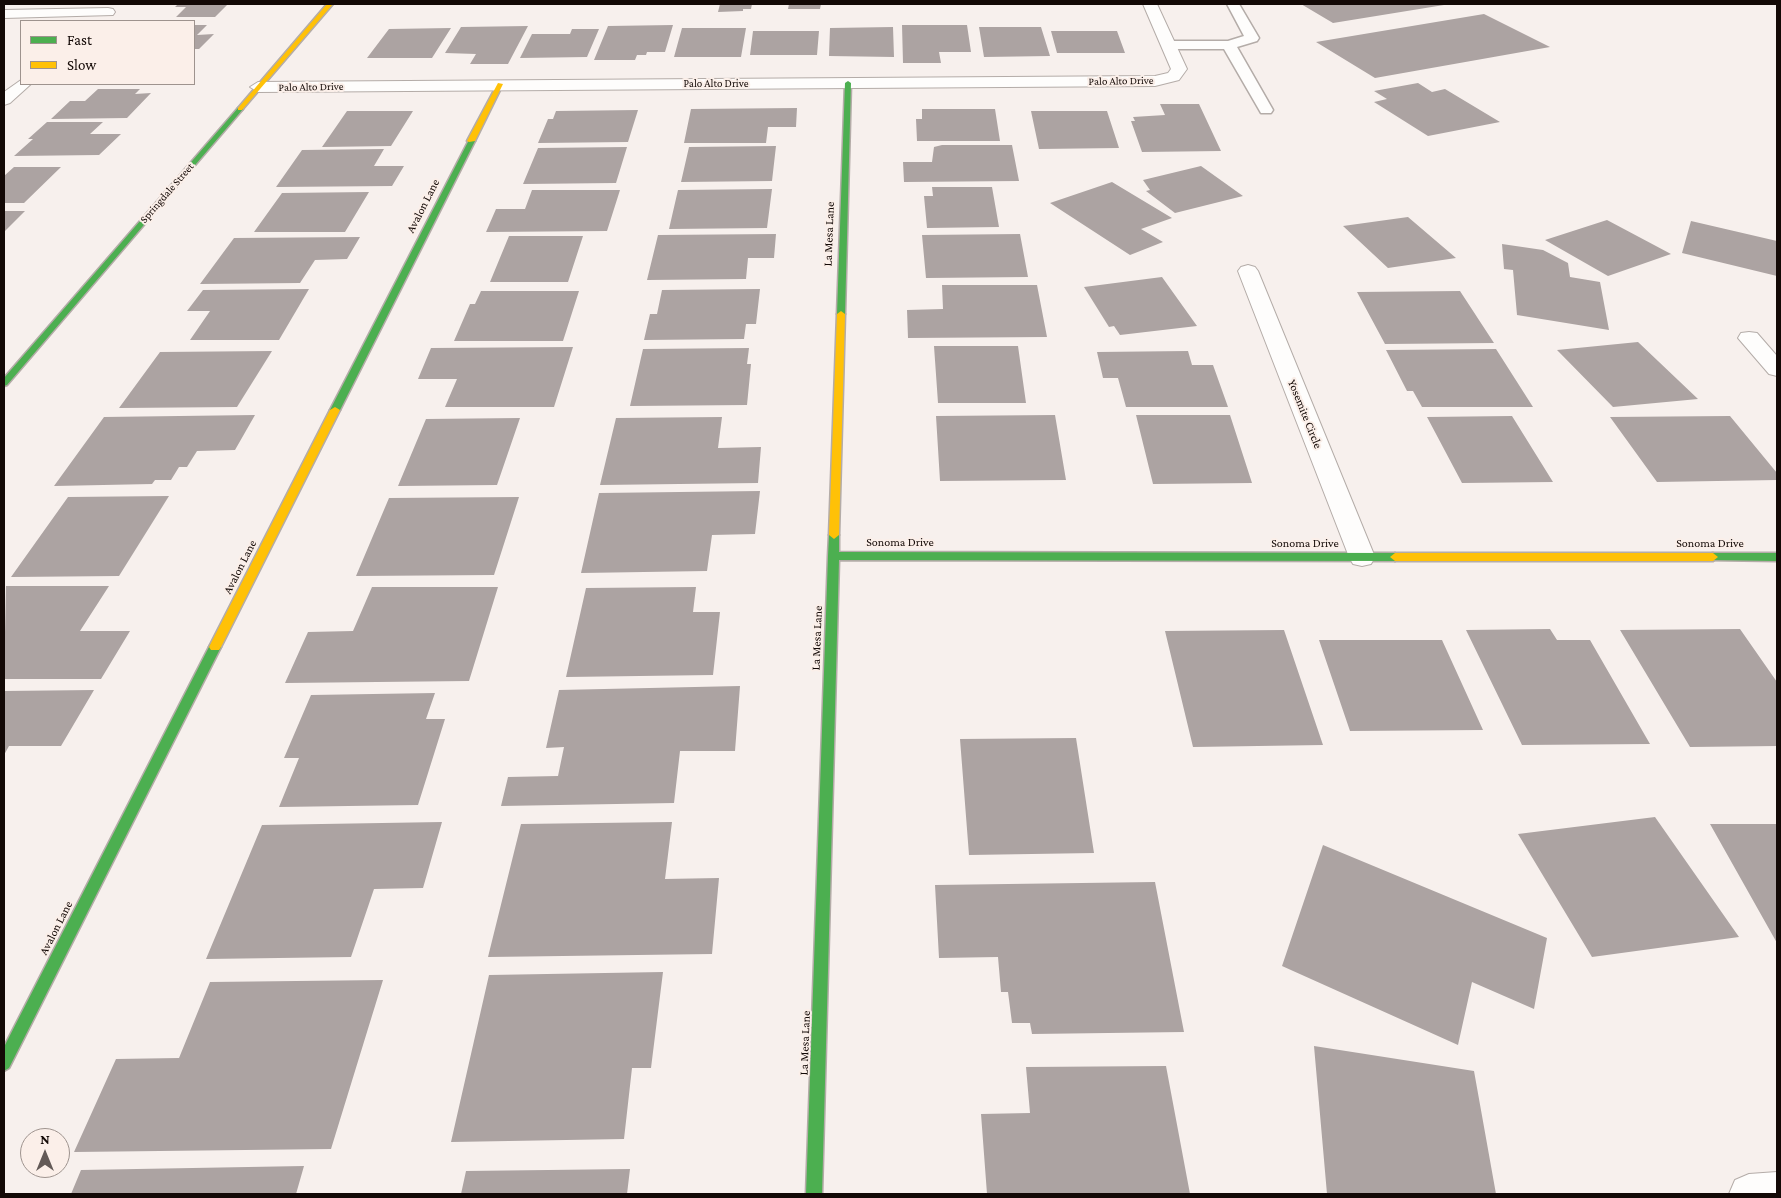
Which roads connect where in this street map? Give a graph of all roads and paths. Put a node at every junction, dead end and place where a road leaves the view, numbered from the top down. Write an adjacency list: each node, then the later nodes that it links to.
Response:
1 (330, 4): 11 (street, Springdale Street)
2 (1150, 4): 6 (street)
3 (1233, 4): 7 (lane)
4 (108, 12): 5 (street)
5 (4, 14)
6 (1169, 45): 7 (lane); 9 (street, Palo Alto Drive)
7 (1229, 45): 13 (lane)
8 (500, 84): 9 (street, Palo Alto Drive); 11 (street, Palo Alto Drive); 21 (street, Avalon Lane)
9 (848, 84): 18 (street, La Mesa Lane)
10 (22, 85): 12 (street)
11 (258, 87): 17 (street, Springdale Street)
12 (4, 100)
13 (1266, 110)
14 (1248, 271): 19 (street, Yosemite Circle)
15 (1749, 338): 16 (street)
16 (1777, 369)
17 (4, 383)
18 (833, 556): 19 (street, Sonoma Drive); 23 (street, La Mesa Lane)
19 (1362, 557): 20 (street, Sonoma Drive)
20 (1777, 557)
21 (4, 1063)
22 (1777, 1192): 24 (street)
23 (814, 1194)
24 (1749, 1194)

